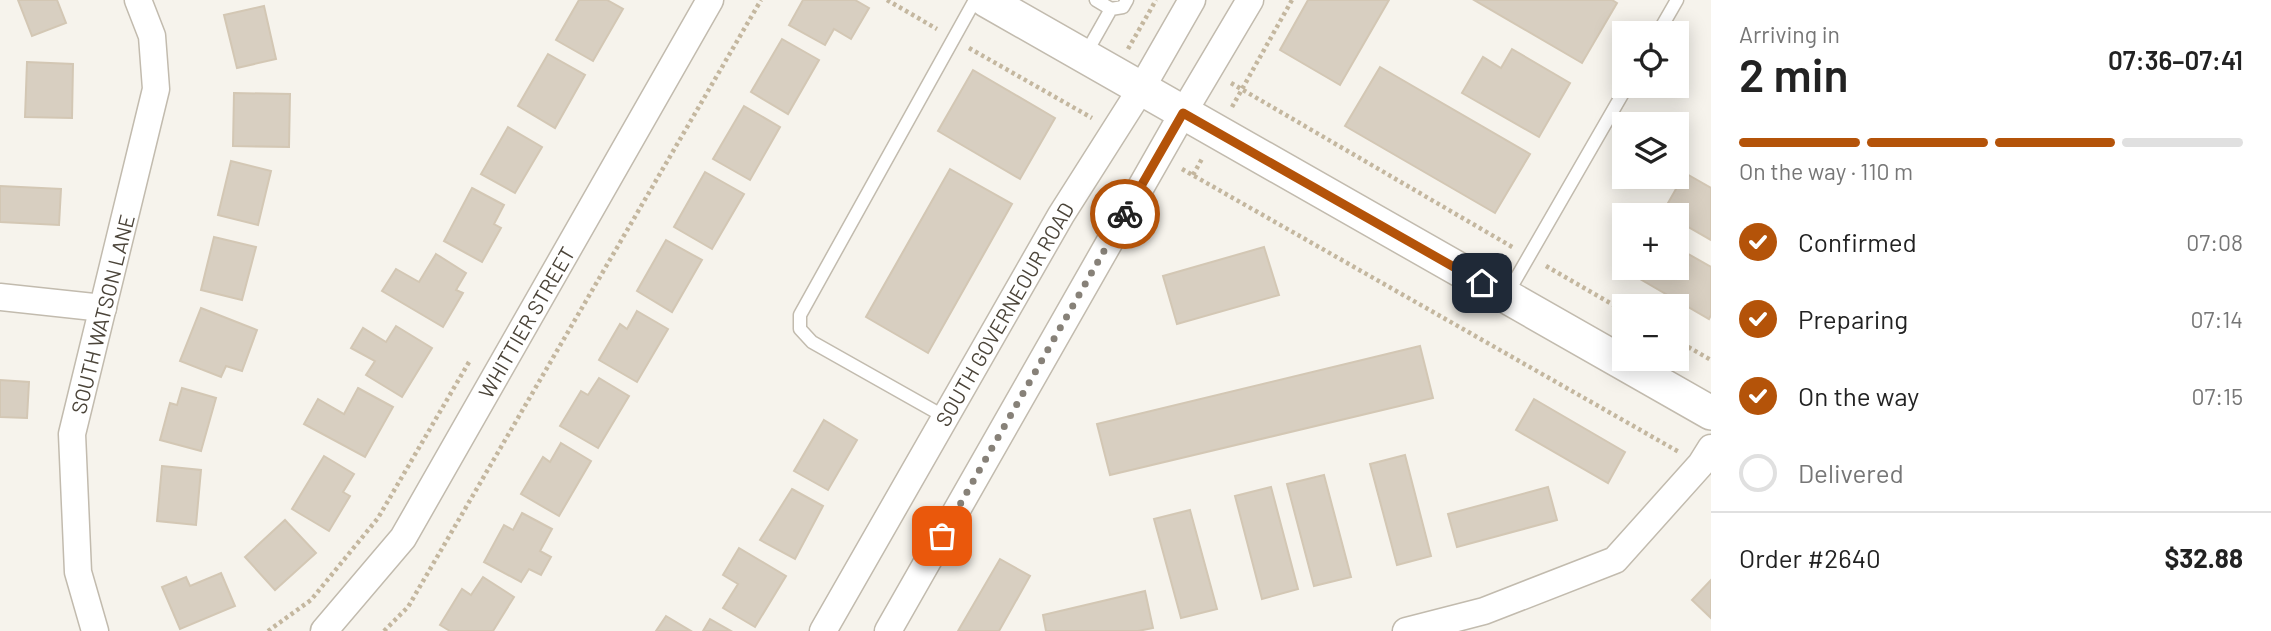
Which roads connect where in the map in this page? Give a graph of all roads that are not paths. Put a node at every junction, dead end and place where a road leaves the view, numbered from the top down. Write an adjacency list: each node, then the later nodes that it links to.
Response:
1 (138, 0): 17 (street, SOUTH WATSON LANE)
2 (710, 0): 22 (street, WHITTIER STREET)
3 (1096, 0): 9 (lane)
4 (1128, 0): 9 (lane)
5 (1250, 0): 14 (street)
6 (1677, 0): 10 (lane)
7 (989, 1): 11 (street); 19 (lane)
8 (1186, 2): 12 (street, SOUTH GOVERNEOUR ROAD)
9 (1110, 11): 11 (lane)
10 (1664, 21)
11 (1084, 56): 12 (street)
12 (1141, 89): 14 (street); 19 (street, SOUTH GOVERNEOUR ROAD)
13 (1620, 98): 15 (lane)
14 (1183, 113): 15 (street); 24 (street)
15 (1506, 296): 18 (street)
16 (0, 297): 17 (street)
17 (103, 309): 21 (street, SOUTH WATSON LANE)
18 (1711, 413)
19 (945, 417): 23 (street, SOUTH GOVERNEOUR ROAD)
20 (1706, 456): 25 (street)
21 (95, 631)
22 (324, 631)
23 (823, 631)
24 (888, 631)
25 (1406, 631)

